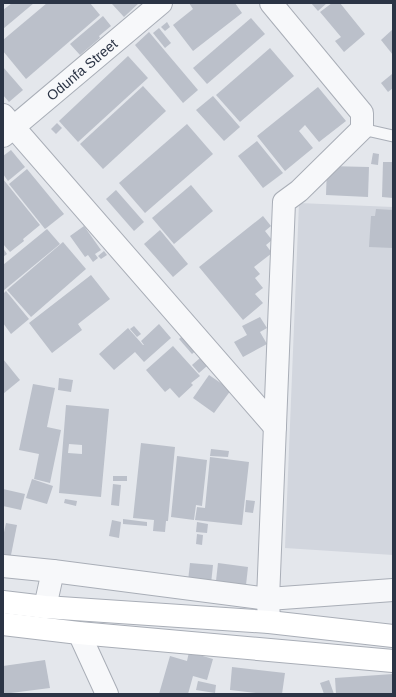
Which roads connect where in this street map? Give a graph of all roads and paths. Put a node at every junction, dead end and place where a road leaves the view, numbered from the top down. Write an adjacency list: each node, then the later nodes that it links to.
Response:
1 (161, 3): 3 (street, Odunfa Street)
2 (271, 3): 4 (street)
3 (7, 126): 6 (street)
4 (362, 129): 5 (lane); 6 (street)
5 (393, 136)
6 (275, 427): 10 (street)
7 (3, 566): 8 (street)
8 (53, 571): 10 (street); 12 (street)
9 (393, 590): 10 (street)
10 (268, 600): 13 (street)
11 (3, 602): 12 (main road)
12 (45, 607): 13 (main road)
13 (269, 622): 16 (main road)
14 (3, 624): 15 (main road)
15 (79, 633): 17 (main road); 18 (street)
16 (393, 636)
17 (393, 661)
18 (107, 694)

